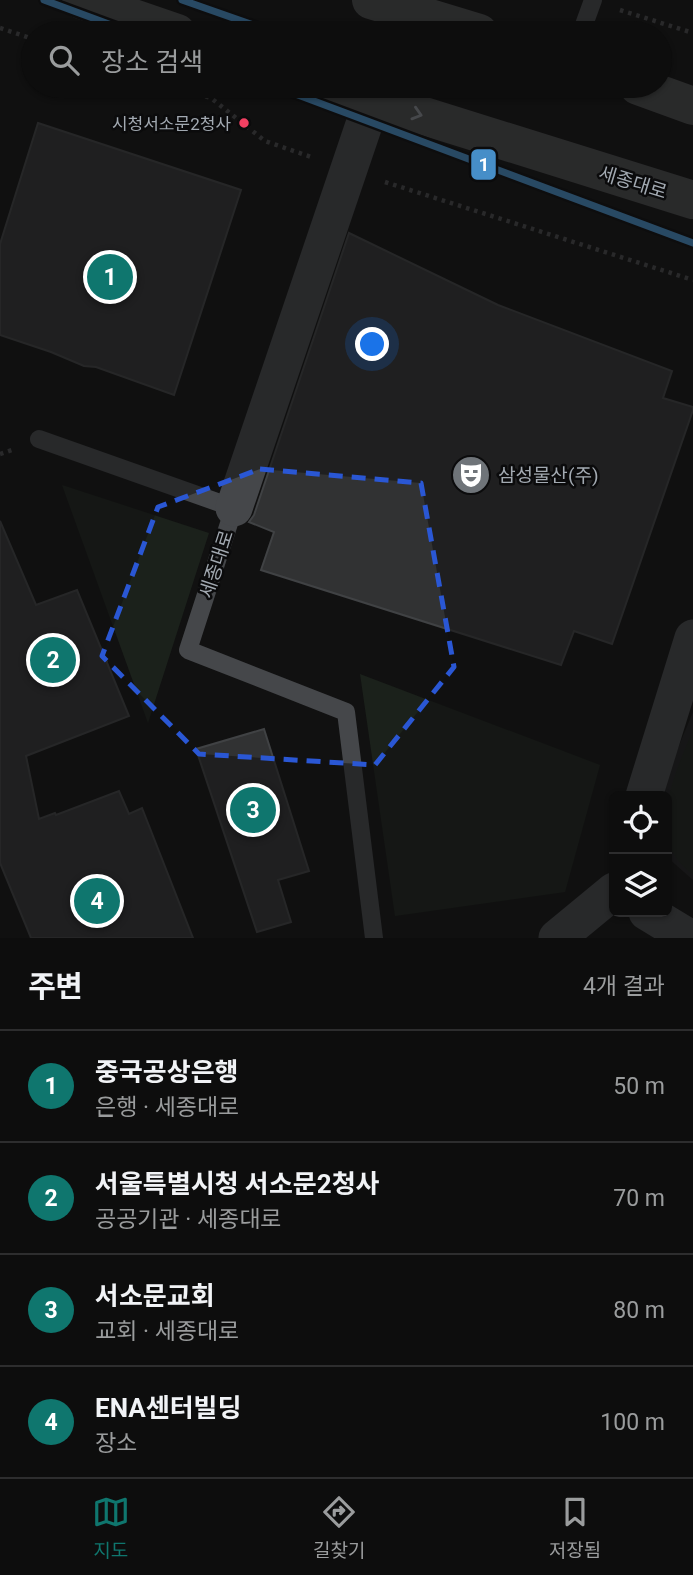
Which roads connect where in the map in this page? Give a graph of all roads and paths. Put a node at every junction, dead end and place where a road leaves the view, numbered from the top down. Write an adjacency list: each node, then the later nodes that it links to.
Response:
1 (81, 0): 4 (main road)
2 (371, 0): 5 (main road)
3 (593, 1): 6 (lane); 7 (path)
4 (142, 21)
5 (440, 21)
6 (586, 21)
7 (656, 21)
8 (672, 26): 10 (path)
9 (0, 28): 11 (path)
10 (693, 33)
11 (21, 35)
12 (211, 98): 17 (path)
13 (363, 98): 15 (main road, 세종대로)
14 (671, 98): 16 (main road)
15 (372, 101): 17 (street, 세종대로); 18 (main road, 세종대로, one-way to 18)
16 (693, 106)
17 (348, 170): 19 (path); 21 (street, 세종대로)
18 (693, 200)
19 (693, 280)
20 (38, 439): 21 (lane)
21 (234, 508): 26 (lane, 세종대로)
22 (693, 638): 23 (street)
23 (645, 791)
24 (609, 895): 27 (street)
25 (656, 917): 28 (street)
26 (374, 938)
27 (557, 938)
28 (690, 938)

